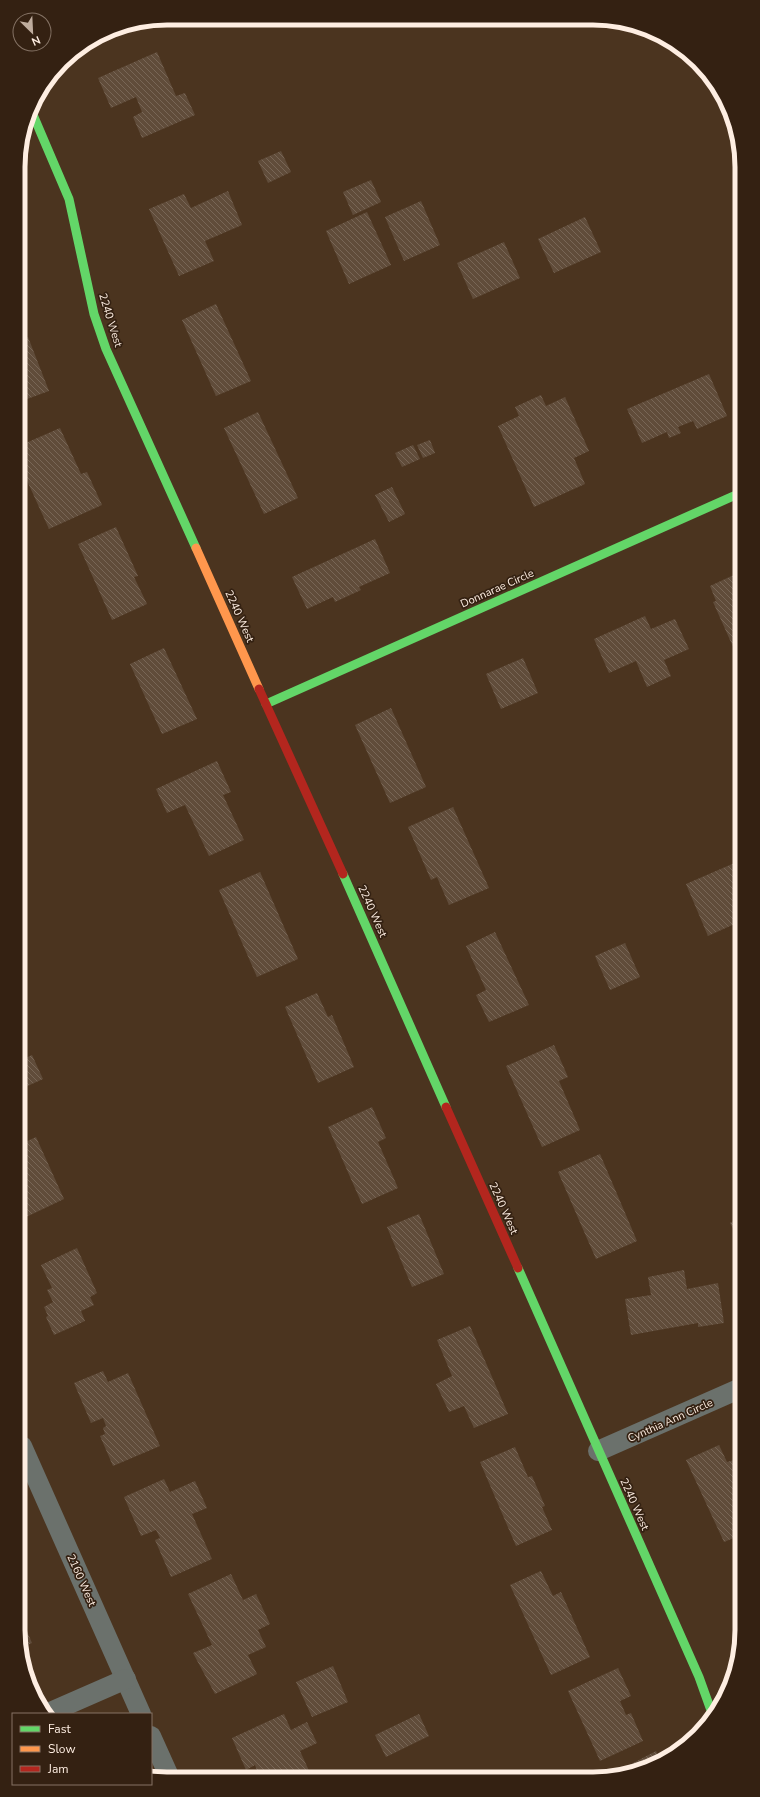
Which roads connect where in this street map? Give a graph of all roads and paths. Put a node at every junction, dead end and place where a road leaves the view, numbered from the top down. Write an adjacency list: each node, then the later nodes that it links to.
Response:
1 (34, 118): 3 (street, 2240 West)
2 (735, 495): 3 (street, Donnarae Circle)
3 (266, 704): 5 (street, 2240 West)
4 (735, 1391): 5 (street, Cynthia Ann Circle)
5 (598, 1451): 8 (street, 2240 West)
6 (25, 1453): 7 (street, 2160 West)
7 (126, 1679): 9 (street); 10 (street, 2160 West)
8 (711, 1709)
9 (51, 1712)
10 (141, 1713)
11 (152, 1738): 12 (street)
12 (167, 1772)

